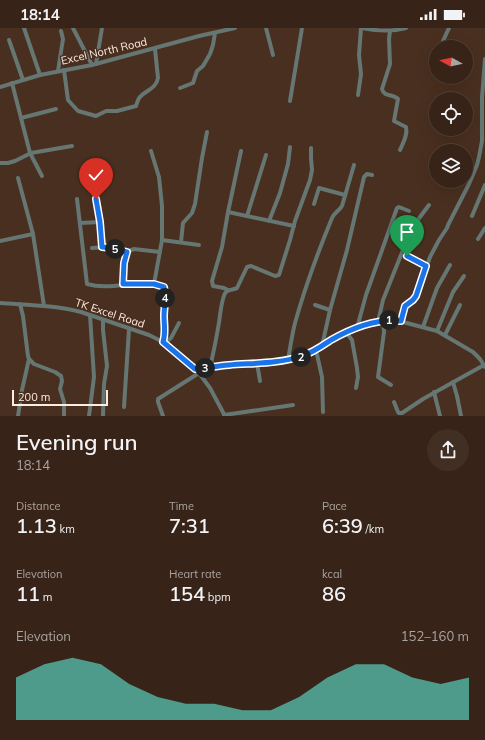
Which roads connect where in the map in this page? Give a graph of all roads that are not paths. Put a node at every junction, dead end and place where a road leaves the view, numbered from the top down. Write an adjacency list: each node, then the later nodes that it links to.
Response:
1 (24, 28): 21 (street)
2 (72, 28): 18 (street)
3 (102, 28): 18 (street)
4 (235, 28): 12 (street, Excel North Road)
5 (266, 28): 16 (street)
6 (302, 28): 27 (street)
7 (361, 28): 11 (street); 26 (street)
8 (406, 28): 11 (street)
9 (450, 28): 14 (street)
10 (61, 31): 20 (street)
11 (390, 31): 36 (street)
12 (215, 33): 15 (street, Excel North Road); 25 (street)
13 (9, 40): 22 (street)
14 (444, 40)
15 (155, 48): 18 (street, Excel North Road); 19 (street)
16 (273, 55)
17 (485, 59): 30 (street)
18 (94, 65): 19 (street, Excel North Road)
19 (64, 70): 20 (street, Excel North Road)
20 (58, 71): 21 (street, Excel North Road)
21 (40, 75): 22 (street, Excel North Road)
22 (23, 80): 23 (street, Excel North Road)
23 (12, 83): 24 (street, Excel North Road); 29 (street)
24 (0, 87)
25 (180, 88)
26 (358, 96)
27 (290, 101)
28 (56, 109): 29 (street)
29 (21, 118): 38 (street)
30 (483, 127): 72 (street)
31 (207, 132): 64 (street)
32 (72, 146): 38 (street)
33 (290, 147): 55 (street)
34 (311, 148): 58 (street)
35 (241, 150): 52 (street)
36 (400, 150)
37 (151, 151): 63 (street)
38 (30, 153): 40 (street); 43 (street)
39 (266, 155): 53 (street)
40 (0, 164)
41 (354, 165): 47 (street)
42 (372, 175): 82 (street)
43 (42, 176)
44 (18, 178): 60 (street)
45 (485, 185): 54 (street)
46 (93, 193): 56 (street)
47 (345, 195): 49 (street); 98 (street)
48 (77, 199): 57 (street)
49 (314, 204)
50 (429, 205): 85 (street)
51 (409, 211): 89 (street)
52 (228, 212): 53 (street); 76 (street)
53 (247, 216): 55 (street)
54 (472, 216)
55 (269, 221): 58 (street)
56 (100, 222): 57 (street); 66 (street)
57 (80, 223): 74 (street)
58 (294, 226): 76 (street)
59 (485, 228): 61 (street)
60 (33, 234): 62 (street); 81 (street)
61 (478, 239)
62 (0, 240)
63 (162, 240): 64 (street); 69 (street)
64 (180, 242): 65 (street)
65 (199, 245)
66 (102, 247): 67 (street); 68 (street)
67 (92, 248)
68 (127, 252): 69 (street); 74 (street)
69 (160, 252): 75 (street)
70 (407, 256): 72 (street)
71 (450, 265): 88 (street)
72 (426, 266): 86 (street)
73 (464, 276): 91 (street)
74 (123, 284): 75 (street)
75 (154, 284): 94 (street)
76 (228, 290): 101 (street)
77 (0, 303): 78 (street, TK Excel Road)
78 (20, 304): 81 (street, TK Excel Road); 97 (street)
79 (315, 305): 82 (street)
80 (460, 305): 93 (street)
81 (44, 306): 83 (street, TK Excel Road)
82 (330, 310): 95 (street)
83 (90, 315): 84 (street, TK Excel Road); 114 (street)
84 (103, 320): 90 (street, TK Excel Road); 115 (street)
85 (381, 321): 86 (street); 89 (street); 105 (street)
86 (401, 321): 88 (street)
87 (179, 323): 94 (street)
88 (423, 327): 91 (street)
89 (357, 328): 92 (street)
90 (129, 329): 94 (street, TK Excel Road); 110 (street)
91 (437, 331): 93 (street)
92 (346, 332): 95 (street); 106 (street)
93 (445, 335): 100 (street)
94 (164, 342): 102 (street, TK Excel Road)
95 (322, 346): 96 (street)
96 (316, 350): 98 (street); 111 (street)
97 (29, 359): 112 (street); 113 (street)
98 (288, 360): 99 (street)
99 (257, 363): 101 (street); 103 (street)
100 (485, 366): 104 (street)
101 (210, 368): 102 (street)
102 (197, 371): 116 (street); 117 (street, TK Excel Road)
103 (260, 381)
104 (453, 382): 107 (street); 119 (street)
105 (391, 385)
106 (356, 388)
107 (434, 392): 108 (street); 118 (street)
108 (394, 402)
109 (293, 405): 117 (street)
110 (124, 407)
111 (323, 412)
112 (18, 416)
113 (64, 416)
114 (89, 416)
115 (103, 416)
116 (163, 416)
117 (225, 416)
118 (440, 416)
119 (460, 416)

